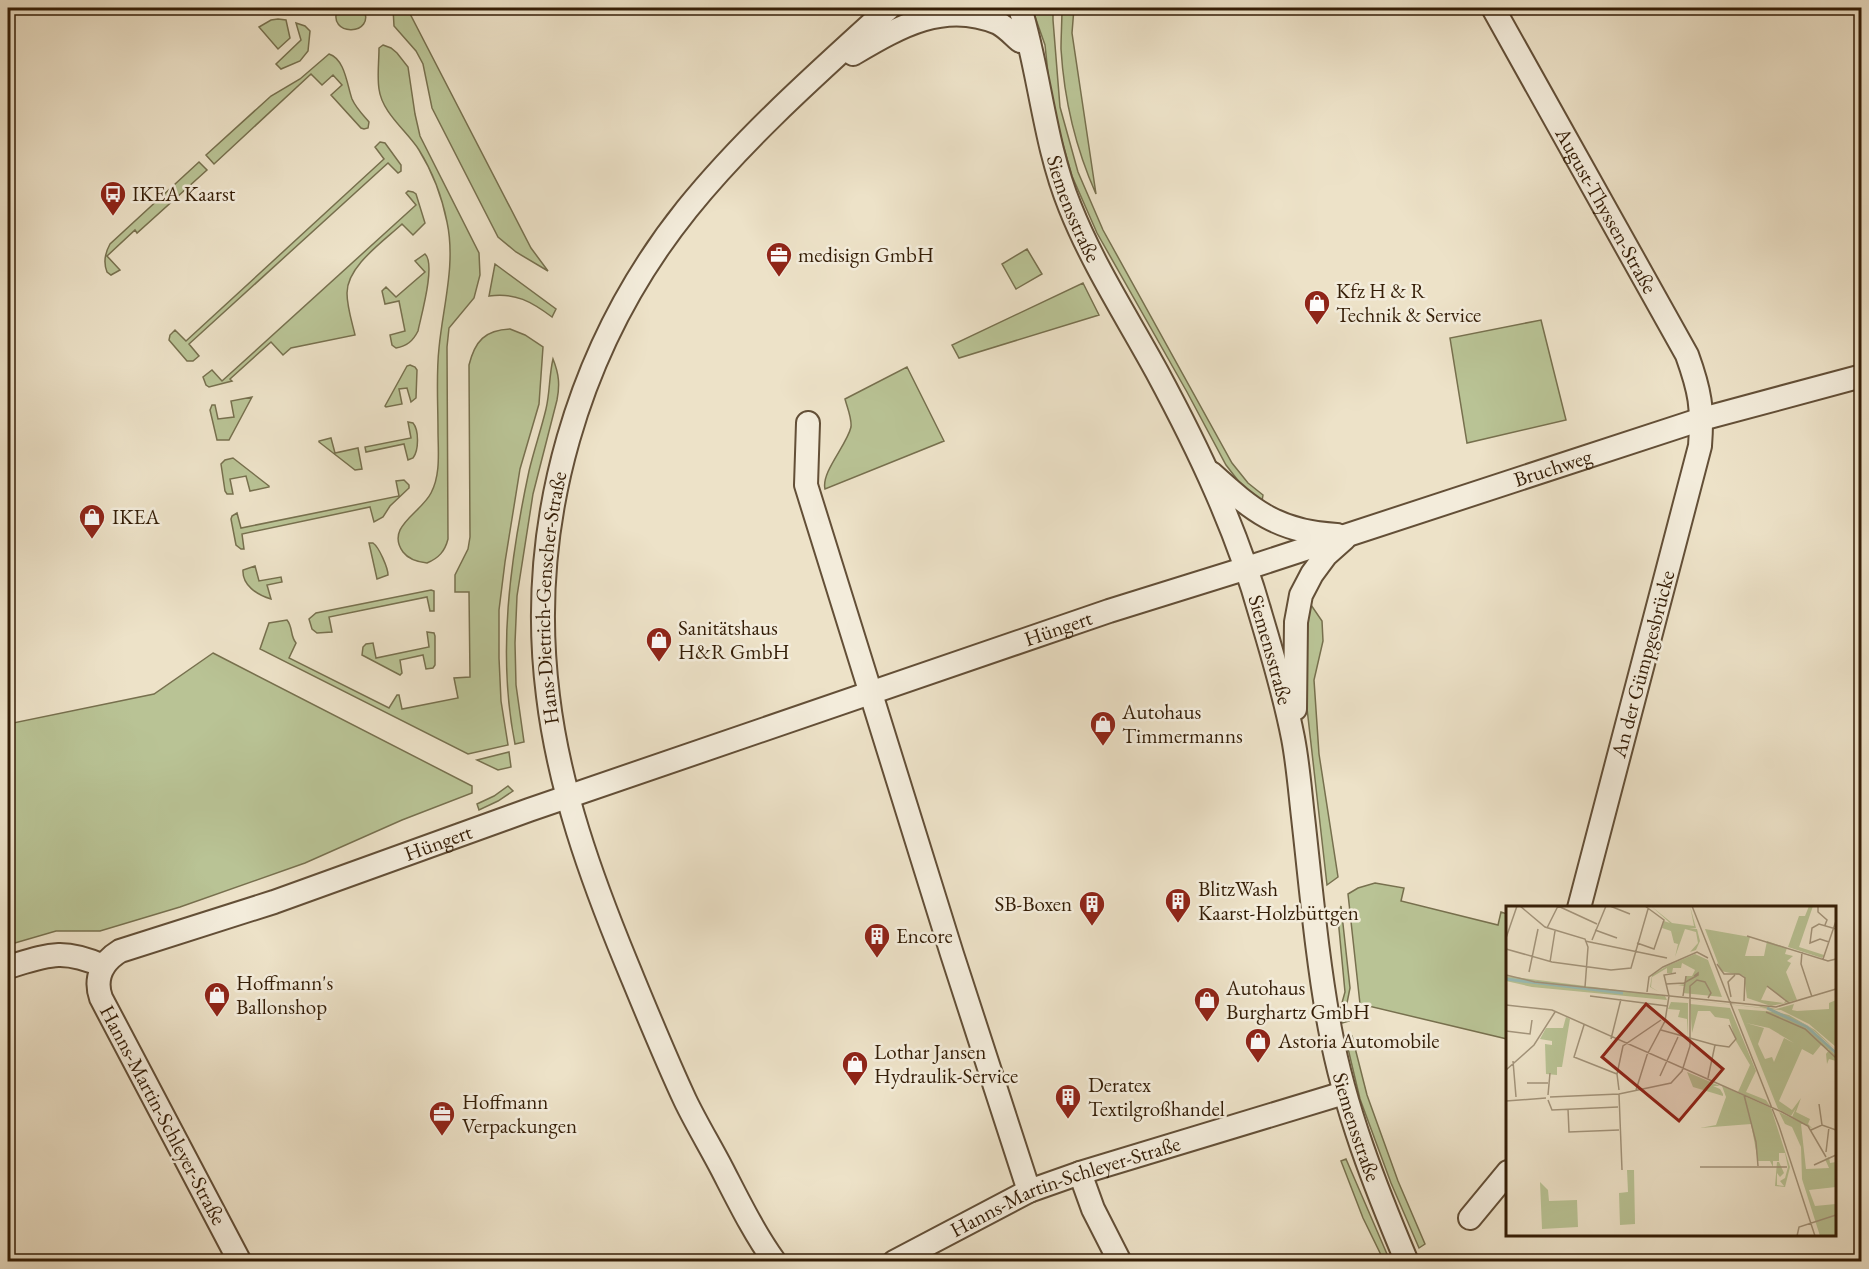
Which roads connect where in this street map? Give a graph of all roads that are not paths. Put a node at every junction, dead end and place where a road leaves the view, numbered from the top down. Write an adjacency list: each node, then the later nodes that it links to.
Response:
1 (889, 8): 6 (street, Hans-Dietrich-Genscher-Straße)
2 (1002, 8): 5 (street, Siemensstraße)
3 (1020, 8): 5 (street, Siemensstraße)
4 (1493, 8): 8 (street, August-Thyssen-Straße)
5 (1023, 35): 6 (street, Hans-Dietrich-Genscher-Straße); 10 (street, Siemensstraße)
6 (815, 76): 15 (street, Hans-Dietrich-Genscher-Straße)
7 (1862, 376): 8 (street, Bruchweg)
8 (1702, 419): 11 (street, Bruchweg); 16 (street, An der Gümpgesbrücke)
9 (808, 423): 13 (street)
10 (1206, 468): 11 (street); 12 (street, Siemensstraße)
11 (1348, 535): 12 (street, Bruchweg); 14 (street)
12 (1247, 568): 13 (street, Hüngert); 14 (street, Siemensstraße)
13 (871, 693): 15 (street, Hüngert); 22 (street)
14 (1294, 741): 19 (street, Siemensstraße)
15 (568, 796): 17 (street, Hüngert); 25 (street, Hans-Dietrich-Genscher-Straße)
16 (1580, 906)
17 (103, 966): 18 (street); 24 (street, Hanns-Martin-Schleyer-Straße)
18 (8, 967)
19 (1344, 1093): 20 (street, Hanns-Martin-Schleyer-Straße); 28 (street, Siemensstraße)
20 (1080, 1173): 22 (street, Hanns-Martin-Schleyer-Straße); 27 (street)
21 (1506, 1174): 23 (street)
22 (1029, 1191): 26 (street, Hanns-Martin-Schleyer-Straße)
23 (1470, 1218)
24 (240, 1262)
25 (775, 1262)
26 (894, 1262)
27 (1120, 1262)
28 (1407, 1262)

